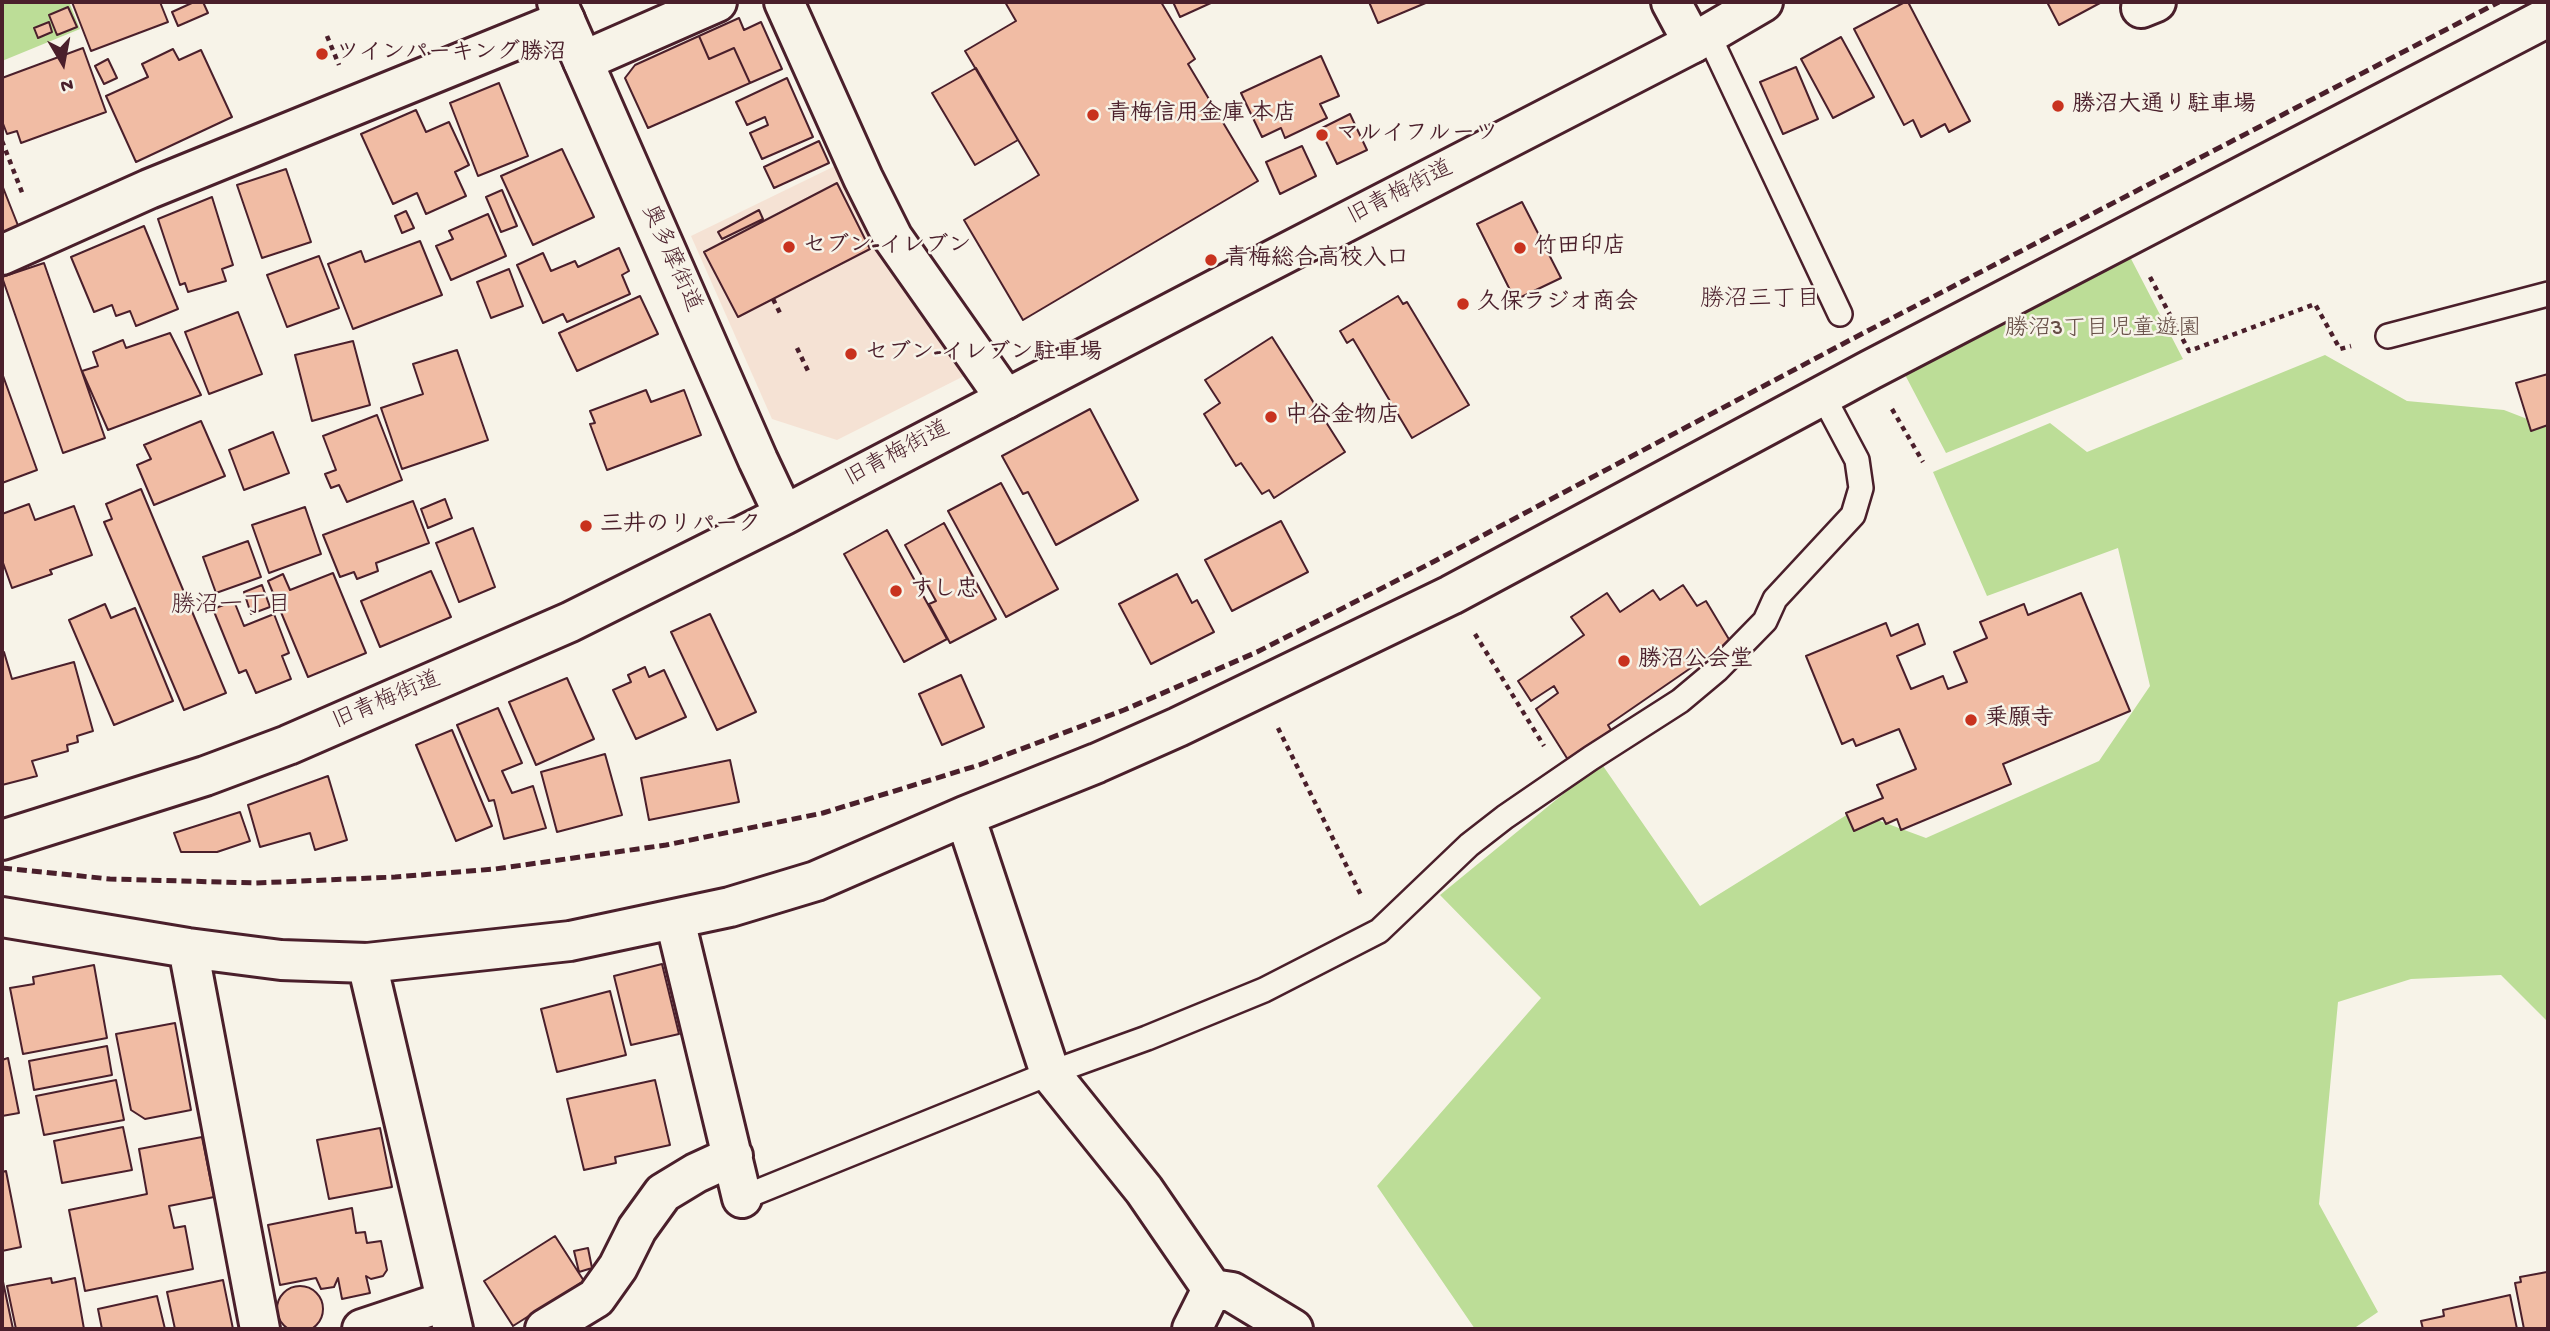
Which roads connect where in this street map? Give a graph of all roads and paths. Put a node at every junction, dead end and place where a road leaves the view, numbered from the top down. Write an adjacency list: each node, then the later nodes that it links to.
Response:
1 (717, 2): 8 (street)
2 (784, 2): 22 (street)
3 (1671, 2): 7 (street)
4 (1763, 2): 7 (street, 旧青梅街道)
5 (561, 11): 8 (street, 奥多摩街道); 11 (street)
6 (2548, 17): 10 (street)
7 (1701, 39): 16 (lane); 22 (street, 旧青梅街道)
8 (583, 61): 24 (street, 奥多摩街道)
9 (2, 141): 11 (path)
10 (2129, 236): 17 (path); 19 (street)
11 (40, 238): 12 (street)
12 (2, 255)
13 (2548, 294): 17 (lane)
14 (773, 299): 15 (path)
15 (780, 313)
16 (1840, 314)
17 (2388, 336)
18 (797, 348): 20 (path)
19 (1870, 370): 21 (street); 23 (path)
20 (809, 373)
21 (1823, 396): 25 (street); 27 (lane)
22 (1006, 398): 24 (street, 旧青梅街道)
23 (1923, 462)
24 (784, 515): 29 (street, 旧青梅街道)
25 (1451, 595): 26 (street); 27 (path)
26 (1259, 690): 28 (street); 32 (path)
27 (1564, 778): 32 (lane)
28 (965, 816): 31 (street); 35 (street)
29 (2, 840)
30 (2, 917): 33 (street)
31 (675, 920): 34 (street); 36 (street)
32 (1379, 931): 35 (lane)
33 (188, 948): 34 (street); 40 (street)
34 (367, 963): 39 (street)
35 (1050, 1073): 37 (lane); 38 (street)
36 (733, 1156): 37 (street); 42 (street)
37 (742, 1198)
38 (1212, 1289): 43 (street); 44 (street)
39 (449, 1315): 41 (street)
40 (260, 1329)
41 (362, 1329)
42 (545, 1329)
43 (1192, 1329)
44 (1293, 1329)

